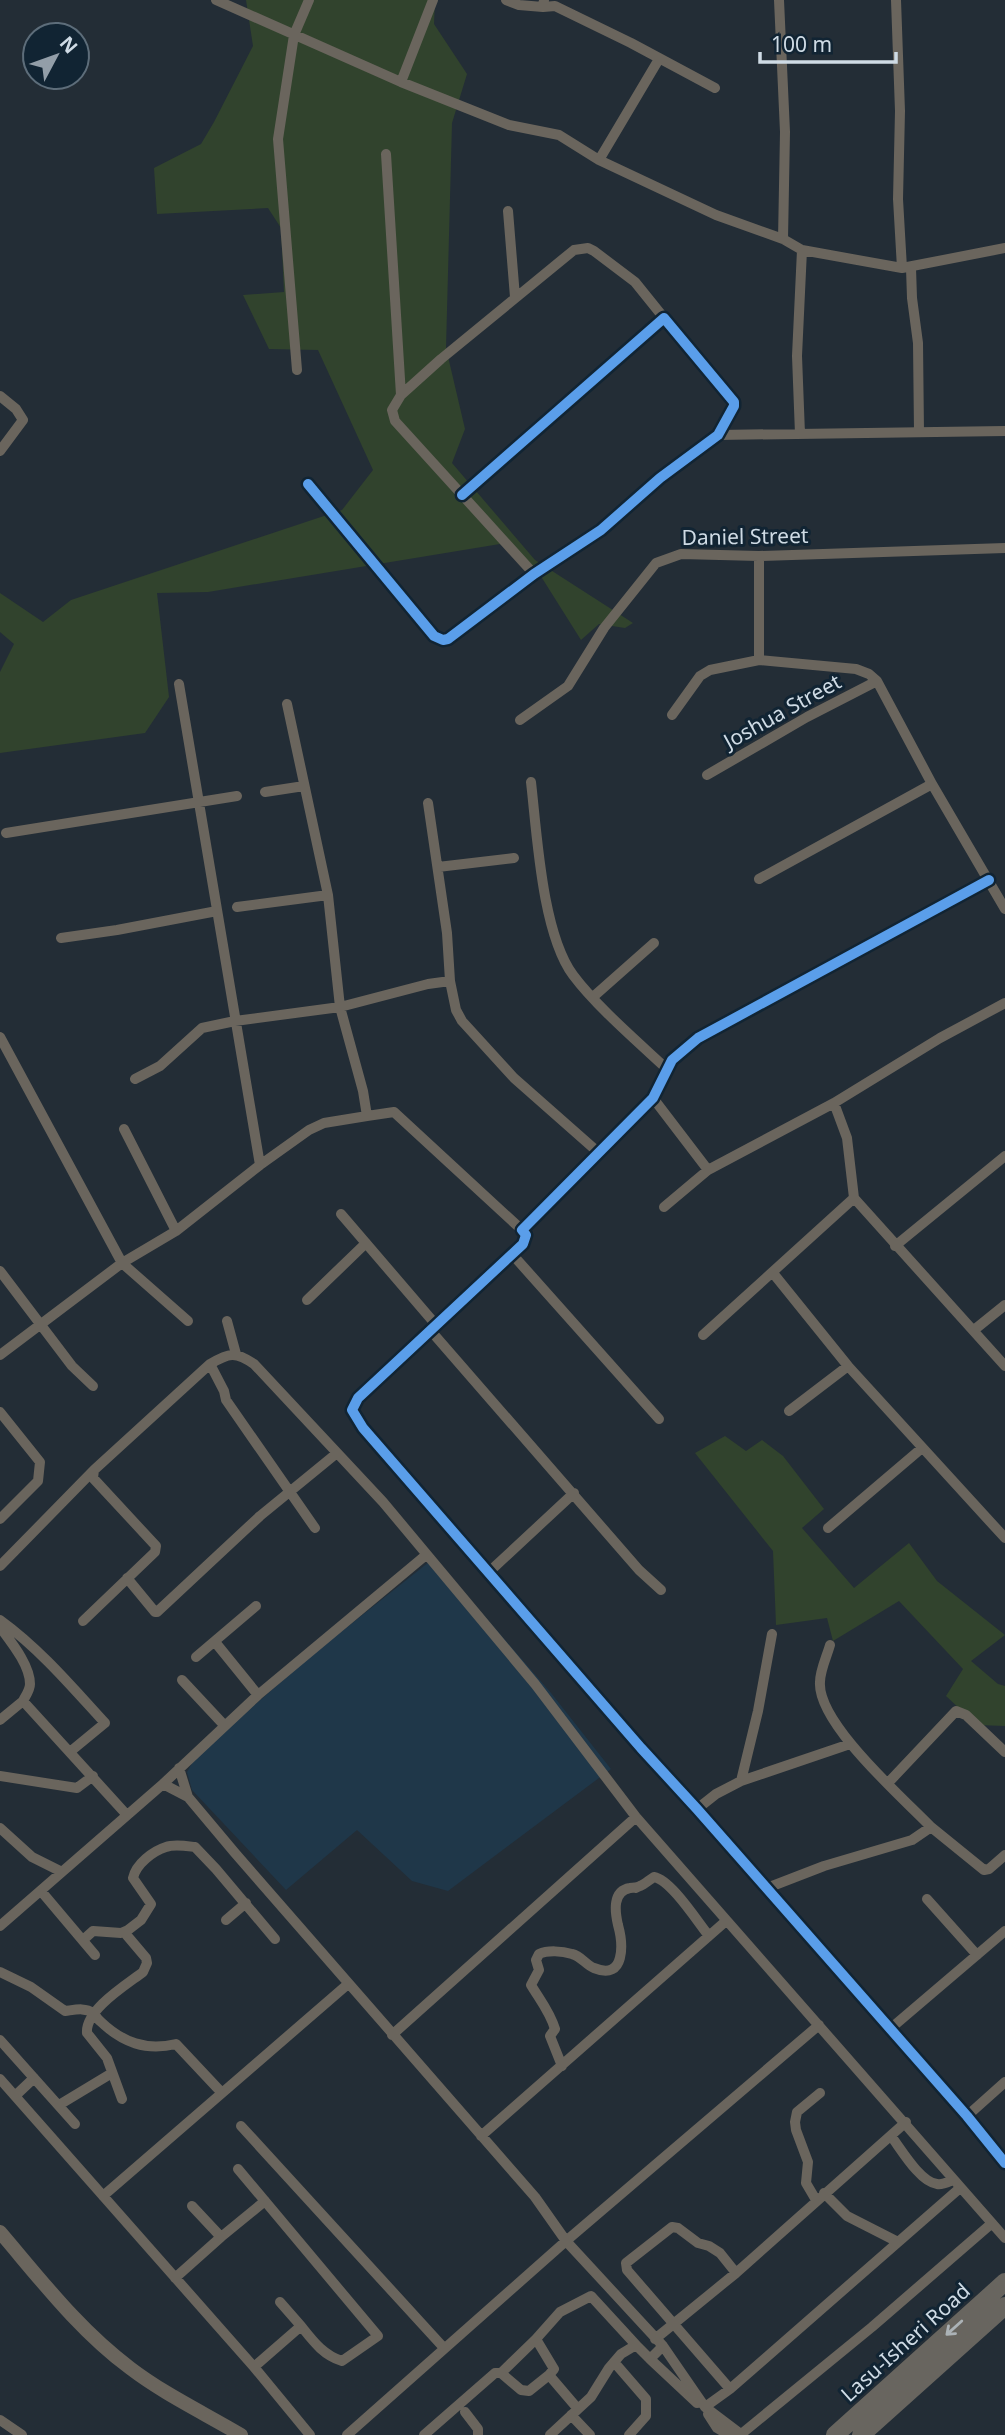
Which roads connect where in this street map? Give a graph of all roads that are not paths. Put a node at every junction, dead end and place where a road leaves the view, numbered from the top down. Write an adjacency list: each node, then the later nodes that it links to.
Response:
1 (216, 0): 8 (street)
2 (309, 0): 8 (street)
3 (433, 0): 10 (street)
4 (506, 0): 7 (street)
5 (779, 0): 15 (street)
6 (897, 0): 18 (street)
7 (544, 4): 9 (street)
8 (295, 35): 10 (street); 21 (street)
9 (659, 59): 11 (street); 13 (street)
10 (401, 82): 13 (street)
11 (715, 88)
12 (386, 154): 22 (street)
13 (599, 160): 15 (street)
14 (508, 211): 19 (street)
15 (783, 239): 17 (street)
16 (1005, 248): 18 (street)
17 (802, 250): 18 (street); 26 (street)
18 (906, 268): 25 (street)
19 (515, 297): 20 (street); 22 (street)
20 (664, 318): 27 (street); 30 (street)
21 (297, 370)
22 (401, 395): 30 (street)
23 (0, 396): 28 (street)
24 (1005, 431): 25 (street)
25 (919, 432): 26 (street)
26 (800, 434): 27 (street)
27 (718, 435): 33 (street)
28 (0, 451)
29 (308, 484): 33 (street)
30 (462, 495): 33 (street)
31 (1005, 548): 32 (street, Daniel Street)
32 (759, 556): 34 (street); 39 (street, Daniel Street)
33 (534, 574)
34 (759, 660): 35 (street); 38 (street)
35 (877, 681): 40 (street, Joshua Street); 42 (street)
36 (178, 684): 46 (street)
37 (287, 704): 43 (street)
38 (672, 715)
39 (520, 720)
40 (707, 775)
41 (531, 782): 60 (street)
42 (932, 784): 51 (street); 52 (street)
43 (304, 786): 44 (street); 53 (street)
44 (265, 792)
45 (237, 796): 46 (street)
46 (197, 802): 48 (street); 56 (street)
47 (428, 803): 50 (street)
48 (6, 833)
49 (514, 858): 50 (street)
50 (438, 867): 59 (street)
51 (759, 879)
52 (989, 880): 55 (street); 65 (street)
53 (327, 895): 54 (street); 62 (street)
54 (237, 907)
55 (1005, 909)
56 (217, 911): 57 (street); 63 (street)
57 (61, 938)
58 (654, 943): 60 (street)
59 (450, 981): 62 (street); 71 (street)
60 (593, 997): 65 (street)
61 (1005, 1003): 68 (street)
62 (340, 1007): 63 (street); 69 (street)
63 (235, 1021): 66 (street); 73 (street)
64 (0, 1037): 83 (street)
65 (668, 1070): 67 (street)
66 (135, 1079)
67 (653, 1098): 71 (street); 74 (street)
68 (834, 1103): 74 (street); 75 (street)
69 (367, 1116): 73 (street); 78 (street)
70 (124, 1129): 79 (street)
71 (599, 1153): 78 (street)
72 (1005, 1156): 81 (street)
73 (260, 1165): 79 (street)
74 (708, 1170): 76 (street)
75 (854, 1198): 81 (street); 85 (street)
76 (664, 1207)
77 (341, 1214): 80 (street)
78 (522, 1230): 82 (street)
79 (176, 1231): 83 (street)
80 (366, 1244): 86 (street); 91 (street)
81 (895, 1246): 92 (street)
82 (512, 1254): 91 (street); 102 (street)
83 (122, 1263): 88 (street); 90 (street)
84 (0, 1272): 90 (street)
85 (773, 1273): 93 (street); 97 (street)
86 (307, 1300)
87 (1005, 1305): 92 (street)
88 (188, 1321)
89 (227, 1321): 94 (street)
90 (40, 1326): 95 (street); 99 (street)
91 (434, 1329): 107 (street); 114 (street)
92 (974, 1330): 98 (street)
93 (703, 1335)
94 (236, 1354): 96 (street); 104 (street)
95 (0, 1355)
96 (210, 1364): 105 (street); 106 (street)
97 (848, 1366): 100 (street); 103 (street)
98 (1005, 1366)
99 (93, 1386)
100 (789, 1411)
101 (0, 1412): 108 (street)
102 (659, 1419)
103 (922, 1448): 110 (street); 111 (street)
104 (337, 1453): 106 (street); 112 (street)
105 (94, 1470): 113 (street); 115 (street)
106 (290, 1490): 109 (street); 115 (street)
107 (574, 1493): 114 (street); 116 (street)
108 (0, 1519)
109 (315, 1528)
110 (828, 1528)
111 (1005, 1538)
112 (426, 1555): 126 (street); 142 (street)
113 (0, 1566)
114 (489, 1572): 140 (street)
115 (127, 1578): 119 (street)
116 (661, 1590)
117 (256, 1606): 122 (street)
118 (0, 1620): 131 (street)
119 (83, 1621)
120 (0, 1627): 127 (street)
121 (772, 1634): 136 (street)
122 (215, 1642): 124 (street); 126 (street)
123 (830, 1645): 130 (street)
124 (196, 1657)
125 (182, 1680): 129 (street)
126 (258, 1695): 129 (street)
127 (23, 1700): 128 (street); 131 (street)
128 (0, 1720)
129 (224, 1725): 133 (street)
130 (850, 1744): 136 (street); 137 (street)
131 (71, 1751): 135 (street)
132 (1005, 1752): 137 (street)
133 (179, 1769): 138 (street); 139 (street)
134 (0, 1776): 135 (street)
135 (93, 1776): 141 (street)
136 (741, 1781): 140 (street)
137 (888, 1783): 143 (street)
138 (163, 1784): 139 (street); 141 (street)
139 (188, 1797): 145 (street)
140 (697, 1809): 149 (street)
141 (126, 1814): 148 (street)
142 (636, 1817): 154 (street); 169 (street)
143 (931, 1827): 146 (street); 149 (street)
144 (3, 1835): 148 (street)
145 (235, 1853): 147 (street); 164 (street)
146 (1005, 1855)
147 (216, 1869): 152 (street); 157 (street)
148 (62, 1872): 150 (street)
149 (767, 1888): 168 (street)
150 (41, 1891): 155 (street); 159 (street)
151 (927, 1899): 162 (street)
152 (246, 1903): 153 (street); 160 (street)
153 (226, 1920)
154 (726, 1921): 158 (street); 167 (street)
155 (0, 1926)
156 (1005, 1931): 162 (street)
157 (124, 1932): 159 (street); 166 (street)
158 (709, 1936): 171 (street); 171 (street)
159 (83, 1940): 161 (street)
160 (275, 1940)
161 (95, 1955)
162 (977, 1955): 168 (street)
163 (5, 1974): 165 (street); 166 (street)
164 (348, 1984): 169 (street); 176 (street)
165 (0, 1985)
166 (93, 2013): 172 (street); 176 (street)
167 (819, 2025): 182 (street); 198 (street)
168 (890, 2029): 181 (street)
169 (393, 2035): 185 (street)
170 (0, 2040): 173 (street)
171 (562, 2066): 185 (street)
172 (113, 2073): 179 (street); 180 (street)
173 (34, 2077): 178 (street); 180 (street)
174 (0, 2079): 178 (street)
175 (1005, 2082): 181 (street)
176 (222, 2093): 190 (street)
177 (820, 2093): 191 (street)
178 (15, 2096): 190 (street)
179 (122, 2099)
180 (59, 2105): 183 (street)
181 (967, 2116): 187 (street)
182 (906, 2122): 186 (street); 189 (street)
183 (75, 2124)
184 (241, 2126): 211 (street)
185 (481, 2136): 198 (street)
186 (891, 2136): 189 (street); 191 (street)
187 (1005, 2163)
188 (238, 2169): 192 (street)
189 (957, 2184): 194 (street); 199 (street)
190 (103, 2196): 202 (street)
191 (820, 2197): 199 (street); 201 (street)
192 (265, 2201): 196 (street); 207 (street)
193 (192, 2206): 196 (street)
194 (991, 2224): 197 (street); 233 (street)
195 (0, 2232): 225 (street)
196 (221, 2237): 202 (street)
197 (1005, 2238)
198 (566, 2241): 209 (street); 211 (street)
199 (898, 2242): 218 (street)
200 (0, 2244): 224 (street)
201 (736, 2273): 206 (street); 206 (street)
202 (175, 2278): 215 (street)
203 (1005, 2282): 212 (main road, Lasu-Isheri Road, one-way to 212)
204 (280, 2302): 207 (street)
205 (1005, 2306): 212 (main road, Lasu-Isheri Road)
206 (674, 2323): 209 (street); 218 (street)
207 (301, 2326): 215 (street)
208 (536, 2339): 210 (street); 216 (street); 217 (street)
209 (659, 2343): 213 (street); 219 (street)
210 (636, 2344): 213 (street); 214 (street)
211 (444, 2348): 227 (street)
212 (940, 2352): 234 (main road, Lasu-Isheri Road); 235 (main road, Lasu-Isheri Road)
213 (650, 2359): 233 (street)
214 (614, 2362): 221 (street); 232 (street)
215 (254, 2367): 226 (street)
216 (500, 2373): 217 (street); 228 (street)
217 (549, 2375): 221 (street)
218 (730, 2389): 219 (street)
219 (705, 2407): 233 (street)
220 (465, 2412): 229 (street)
221 (575, 2412): 230 (street); 231 (street)
222 (0, 2420): 223 (street)
223 (22, 2435)
224 (226, 2435)
225 (241, 2435)
226 (310, 2435)
227 (347, 2435)
228 (424, 2435)
229 (478, 2435)
230 (550, 2435)
231 (590, 2435)
232 (629, 2435)
233 (738, 2435)
234 (835, 2435)
235 (861, 2435)

